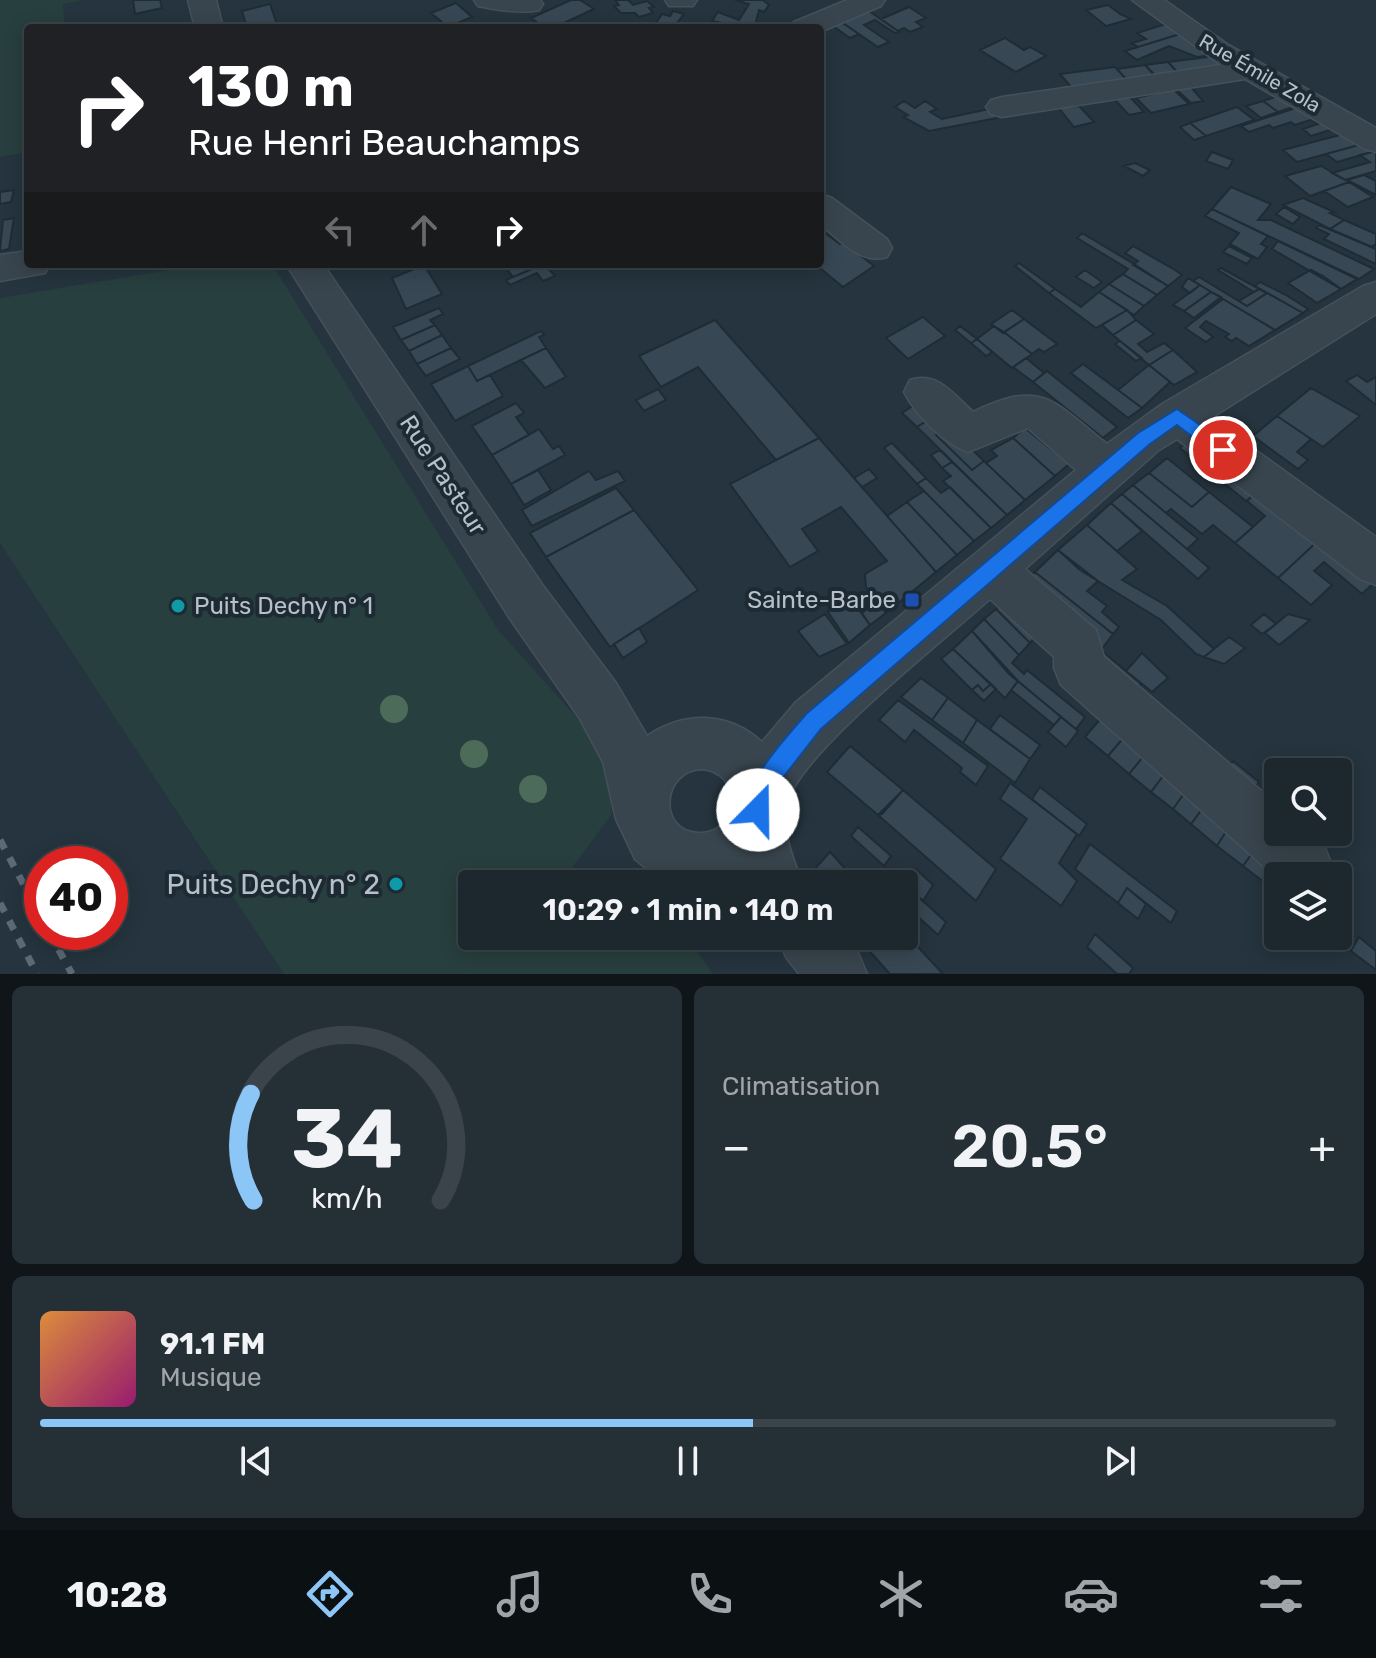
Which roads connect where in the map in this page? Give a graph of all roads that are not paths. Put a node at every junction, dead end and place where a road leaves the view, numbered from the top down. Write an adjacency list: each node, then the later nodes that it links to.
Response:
1 (202, 0): 7 (street)
2 (488, 0): 6 (street)
3 (788, 0): 8 (street)
4 (871, 0): 9 (street)
5 (1146, 0): 10 (street, Rue Émile Zola)
6 (529, 4)
7 (208, 24)
8 (806, 24)
9 (813, 24)
10 (1251, 69): 11 (street); 12 (street, Rue Émile Zola)
11 (1002, 107)
12 (1376, 142)
13 (824, 209): 14 (street)
14 (874, 248)
15 (24, 265): 16 (street)
16 (0, 268)
17 (307, 268): 24 (street, Rue Pasteur)
18 (1376, 296): 20 (street)
19 (924, 392): 21 (street)
20 (1177, 416): 21 (street); 22 (street)
21 (1107, 470): 23 (street)
22 (1376, 564)
23 (989, 568): 25 (street); 29 (street)
24 (587, 683): 26 (street, Rue Pasteur); 27 (street, Rue Pasteur)
25 (813, 721): 26 (street); 28 (street)
26 (710, 744): 27 (street); 28 (street)
27 (643, 804): 30 (street)
28 (757, 809): 31 (street); 32 (street)
29 (1302, 862)
30 (720, 870)
31 (731, 870)
32 (769, 870)
33 (818, 950): 34 (street)
34 (837, 974)

